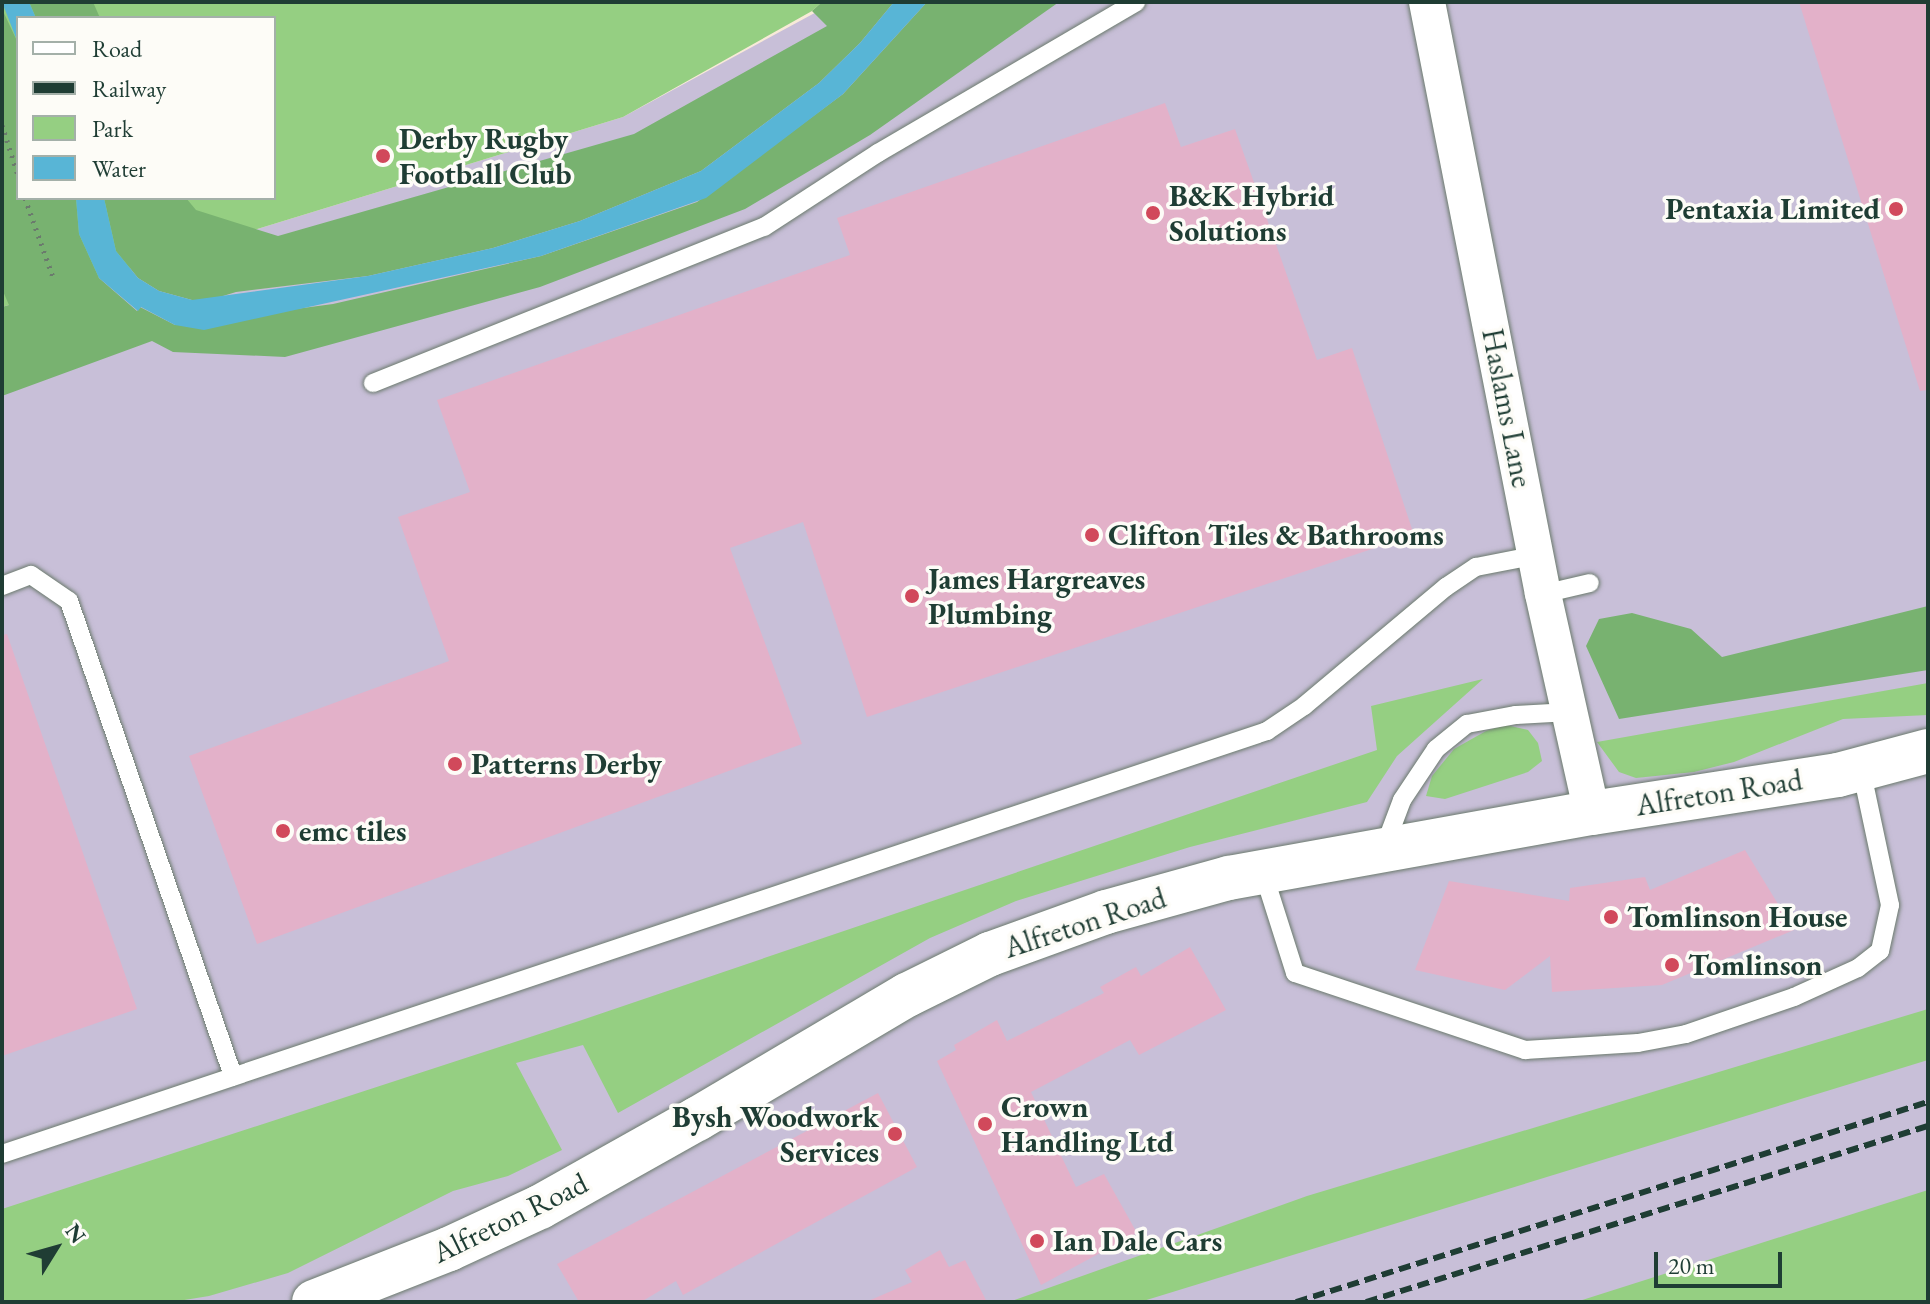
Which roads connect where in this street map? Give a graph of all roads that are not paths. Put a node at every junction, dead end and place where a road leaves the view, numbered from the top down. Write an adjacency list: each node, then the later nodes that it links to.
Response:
1 (1136, 2): 3 (lane)
2 (1427, 2): 4 (street, Haslams Lane)
3 (373, 383)
4 (1537, 555): 7 (street, Haslams Lane); 14 (lane)
5 (1590, 583): 7 (lane)
6 (2, 586): 14 (lane)
7 (1543, 594): 8 (street, Haslams Lane)
8 (1570, 712): 11 (street, Haslams Lane); 12 (lane)
9 (1928, 751): 10 (street, Alfreton Road)
10 (1861, 769): 11 (street, Alfreton Road); 13 (lane)
11 (1592, 813): 12 (street, Alfreton Road)
12 (1383, 850): 13 (street, Alfreton Road)
13 (1263, 872): 16 (street, Alfreton Road)
14 (233, 1076): 15 (lane)
15 (2, 1154)
16 (314, 1302)

